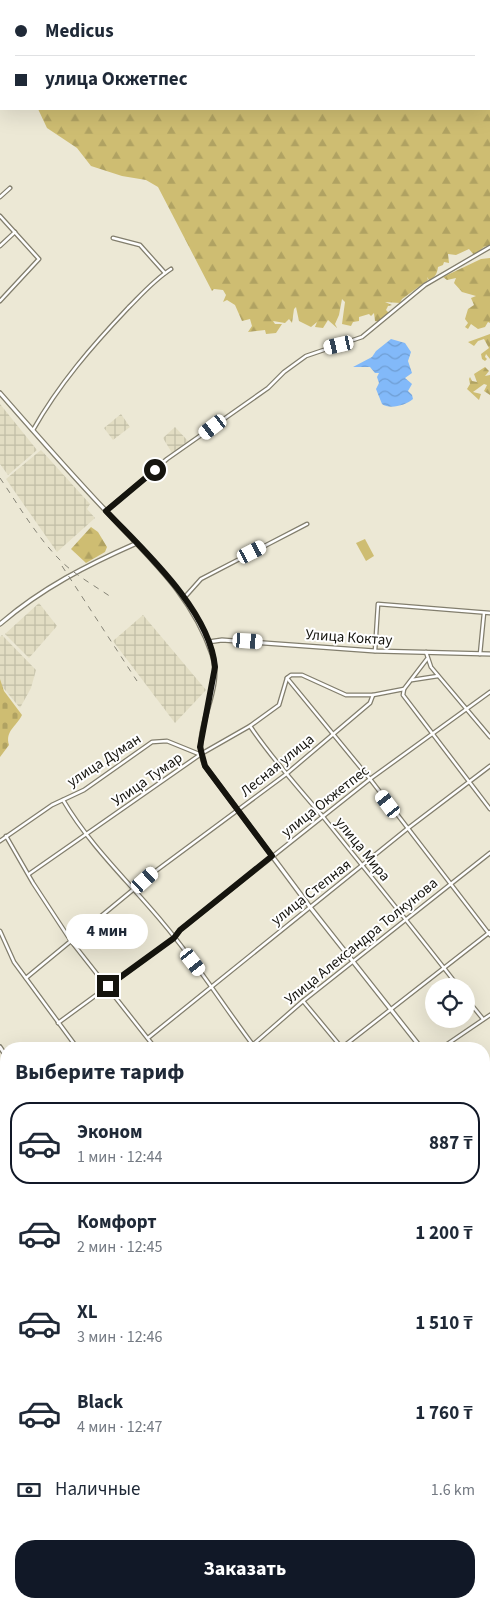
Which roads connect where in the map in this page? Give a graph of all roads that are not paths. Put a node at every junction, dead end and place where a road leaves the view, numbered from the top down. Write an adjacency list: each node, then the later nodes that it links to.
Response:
1 (10, 188): 2 (street)
2 (0, 197)
3 (0, 216): 4 (street)
4 (15, 232): 6 (street); 10 (street)
5 (113, 238): 9 (street)
6 (0, 246)
7 (490, 248): 13 (street)
8 (171, 269): 9 (street)
9 (165, 273): 12 (street)
10 (0, 301)
11 (0, 392): 12 (street)
12 (33, 430): 13 (street)
13 (106, 511): 15 (street)
14 (307, 524): 16 (street)
15 (137, 543): 16 (street); 19 (street)
16 (184, 598): 20 (street)
17 (484, 612): 18 (street); 21 (street); 23 (street)
18 (490, 614)
19 (0, 624)
20 (208, 642): 21 (street, Улица Коктау); 37 (street)
21 (375, 651): 22 (street, Улица Коктау)
22 (426, 652): 23 (street, Улица Коктау); 25 (street)
23 (480, 654): 24 (street, Улица Коктау)
24 (490, 654)
25 (428, 659): 26 (street); 28 (street)
26 (438, 676): 28 (street); 32 (street)
27 (286, 678): 31 (street); 33 (street, Улица Тумар); 34 (street)
28 (411, 680): 29 (street)
29 (404, 689): 31 (street); 35 (street)
30 (490, 692): 32 (street, улица Окжетпес)
31 (373, 695): 34 (street, Лесная улица)
32 (466, 710): 35 (street, улица Окжетпес); 36 (street)
33 (250, 726): 37 (street, Улица Тумар); 39 (street, улица Мира)
34 (333, 734): 39 (street, Лесная улица); 40 (street)
35 (432, 735): 40 (street, улица Окжетпес); 41 (street)
36 (490, 736)
37 (201, 754): 42 (street, улица Думан); 44 (street); 47 (street, Улица Тумар)
38 (490, 766): 41 (street, улица Степная)
39 (285, 775): 44 (street, Лесная улица); 45 (street, улица Мира)
40 (370, 779): 45 (street, улица Окжетпес); 46 (street)
41 (470, 782): 43 (street); 46 (street, улица Степная)
42 (63, 800): 47 (street); 48 (street, улица Думан)
43 (490, 809)
44 (239, 810): 51 (street); 55 (street, Лесная улица)
45 (322, 816): 51 (street, улица Окжетпес); 52 (street, улица Мира)
46 (407, 829): 52 (street, улица Степная); 54 (street)
47 (86, 834): 53 (street, Улица Тумар); 55 (street)
48 (6, 836): 49 (street, улица Думан); 53 (street)
49 (0, 841)
50 (490, 853): 54 (street, Улица Александра Толкунова)
51 (272, 856): 56 (street); 60 (street, улица Окжетпес)
52 (362, 866): 56 (street, улица Степная); 57 (street, улица Мира)
53 (29, 874): 61 (street)
54 (450, 884): 57 (street, Улица Александра Толкунова); 59 (street)
55 (133, 891): 60 (street); 61 (street, Лесная улица)
56 (310, 907): 62 (street); 67 (street, улица Степная)
57 (406, 919): 62 (street, Улица Александра Толкунова); 63 (street, улица Мира)
58 (0, 931): 64 (street)
59 (489, 933): 63 (street)
60 (174, 938): 66 (street, улица Окжетпес); 67 (street)
61 (71, 941): 64 (street, Лесная улица); 66 (street)
62 (355, 962): 68 (street, Улица Александра Толкунова); 70 (street)
63 (444, 968): 65 (street, улица Мира); 70 (street)
64 (26, 978): 75 (street)
65 (452, 978)
66 (108, 986): 75 (street, улица Окжетпес); 76 (street)
67 (212, 986): 76 (street, улица Степная); 79 (street)
68 (303, 1002): 80 (street, Улица Александра Толкунова); 81 (street)
69 (475, 1009): 71 (street)
70 (392, 1010): 82 (street); 83 (street)
71 (480, 1015): 73 (street); 74 (street)
72 (490, 1015): 73 (street)
73 (483, 1019): 74 (street)
74 (478, 1022): 84 (street)
75 (58, 1023): 77 (street)
76 (148, 1038): 78 (street)
77 (73, 1042)
78 (151, 1042)
79 (251, 1042)
80 (256, 1042)
81 (337, 1042)
82 (350, 1042)
83 (417, 1042)
84 (450, 1042)

